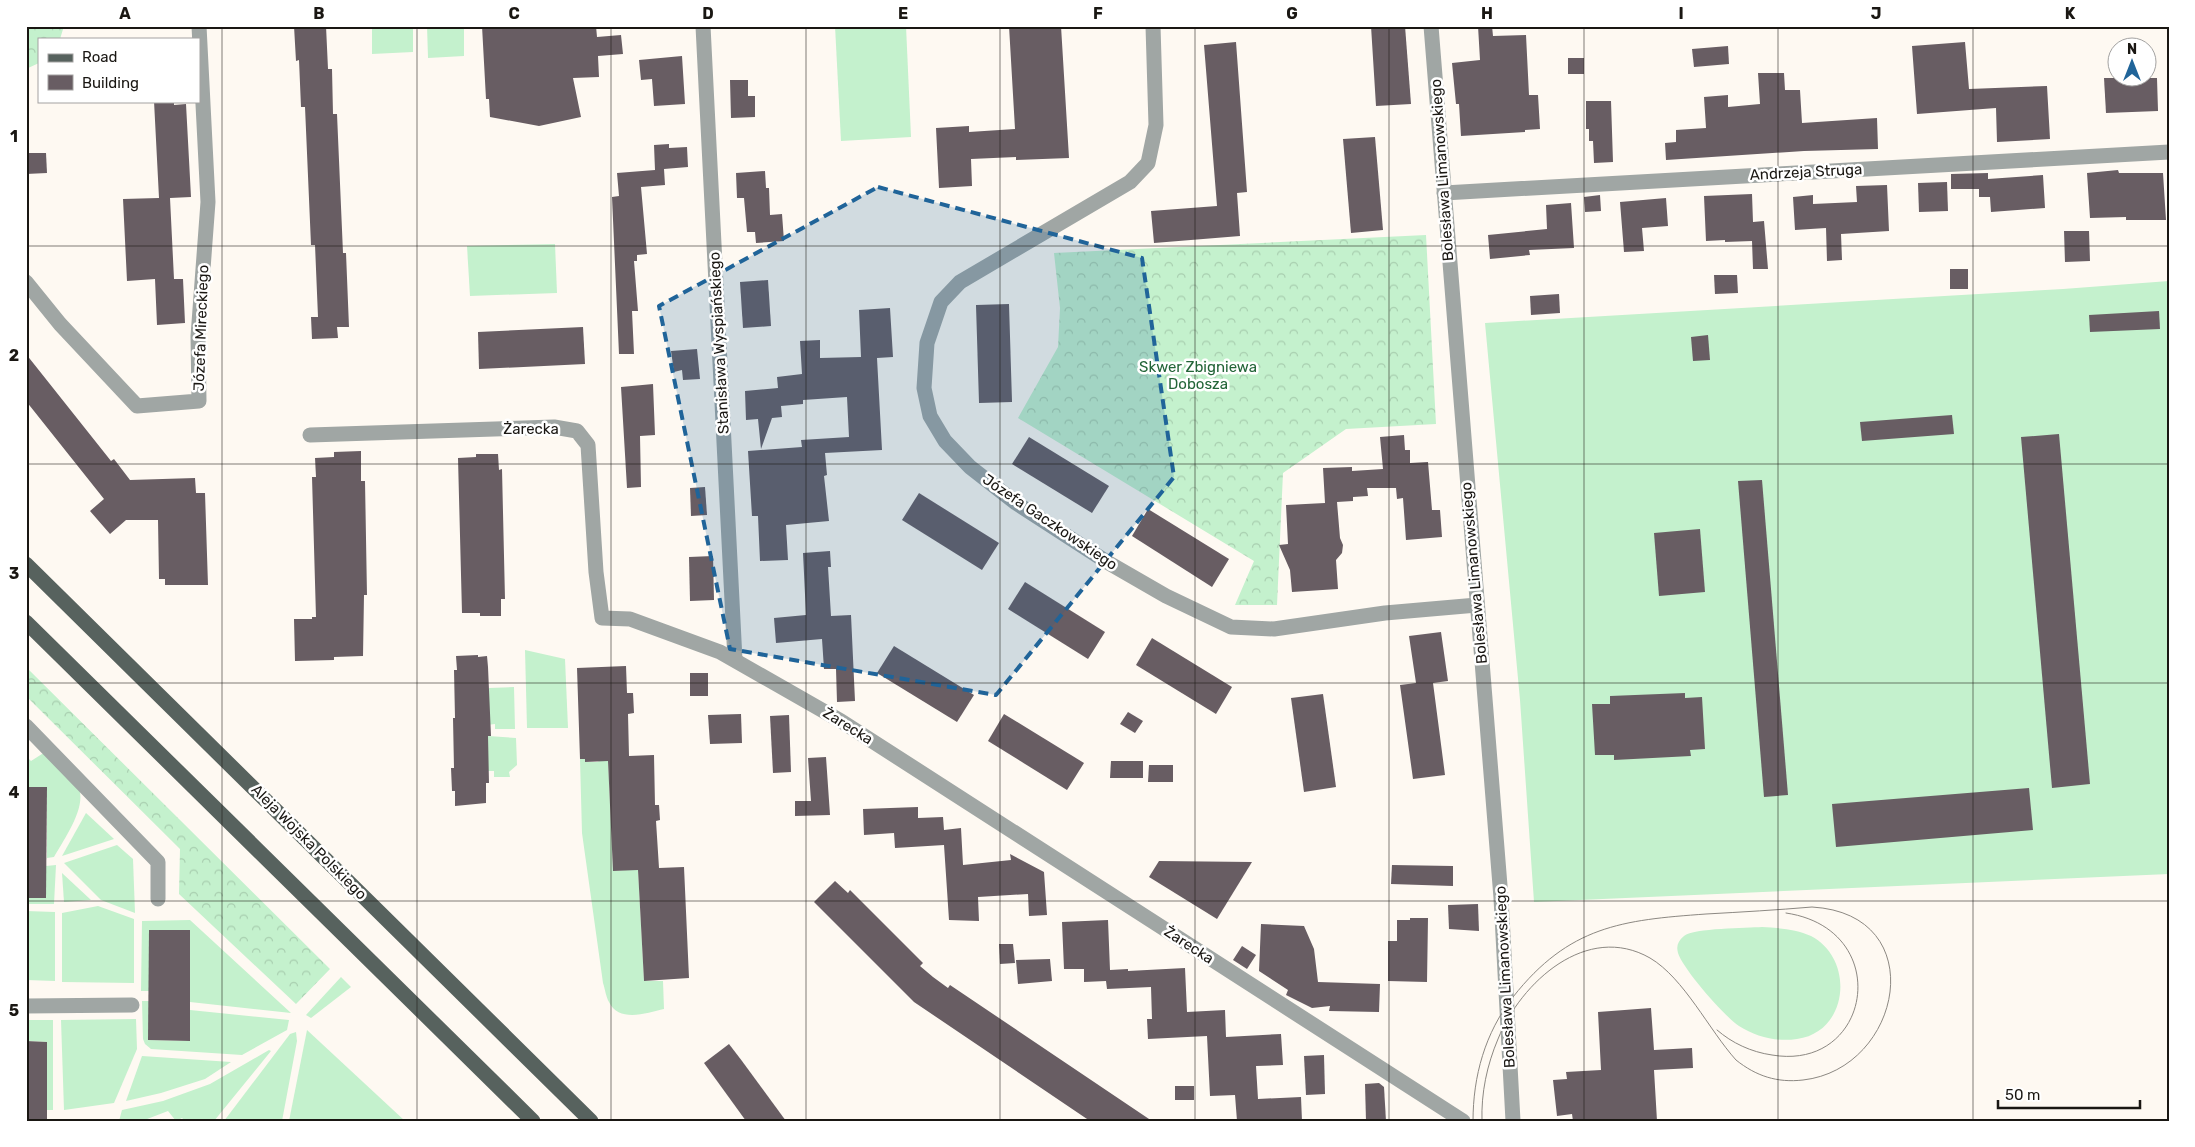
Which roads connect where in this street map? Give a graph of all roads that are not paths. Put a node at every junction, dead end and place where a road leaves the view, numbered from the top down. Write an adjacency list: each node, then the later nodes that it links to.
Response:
1 (704, 26): 12 (street, Stanisława Wyspiańskiego)
2 (1153, 26): 10 (street, Józefa Gaczkowskiego)
3 (1431, 26): 6 (street, Bolesława Limanowskiego)
4 (200, 46): 7 (street, Józefa Mireckiego)
5 (2169, 152): 6 (street, Andrzeja Struga)
6 (1444, 192): 10 (street, Bolesława Limanowskiego)
7 (26, 282)
8 (310, 435): 12 (street, Żarecka)
9 (26, 564): 18 (main road, Aleja Wojska Polskiego)
10 (1477, 605): 20 (street, Bolesława Limanowskiego)
11 (26, 622): 17 (main road)
12 (735, 660): 19 (street, Żarecka)
13 (26, 726): 14 (street)
14 (158, 899)
15 (132, 1005): 16 (street)
16 (26, 1006)
17 (533, 1121)
18 (591, 1121)
19 (1463, 1121)
20 (1513, 1121)

